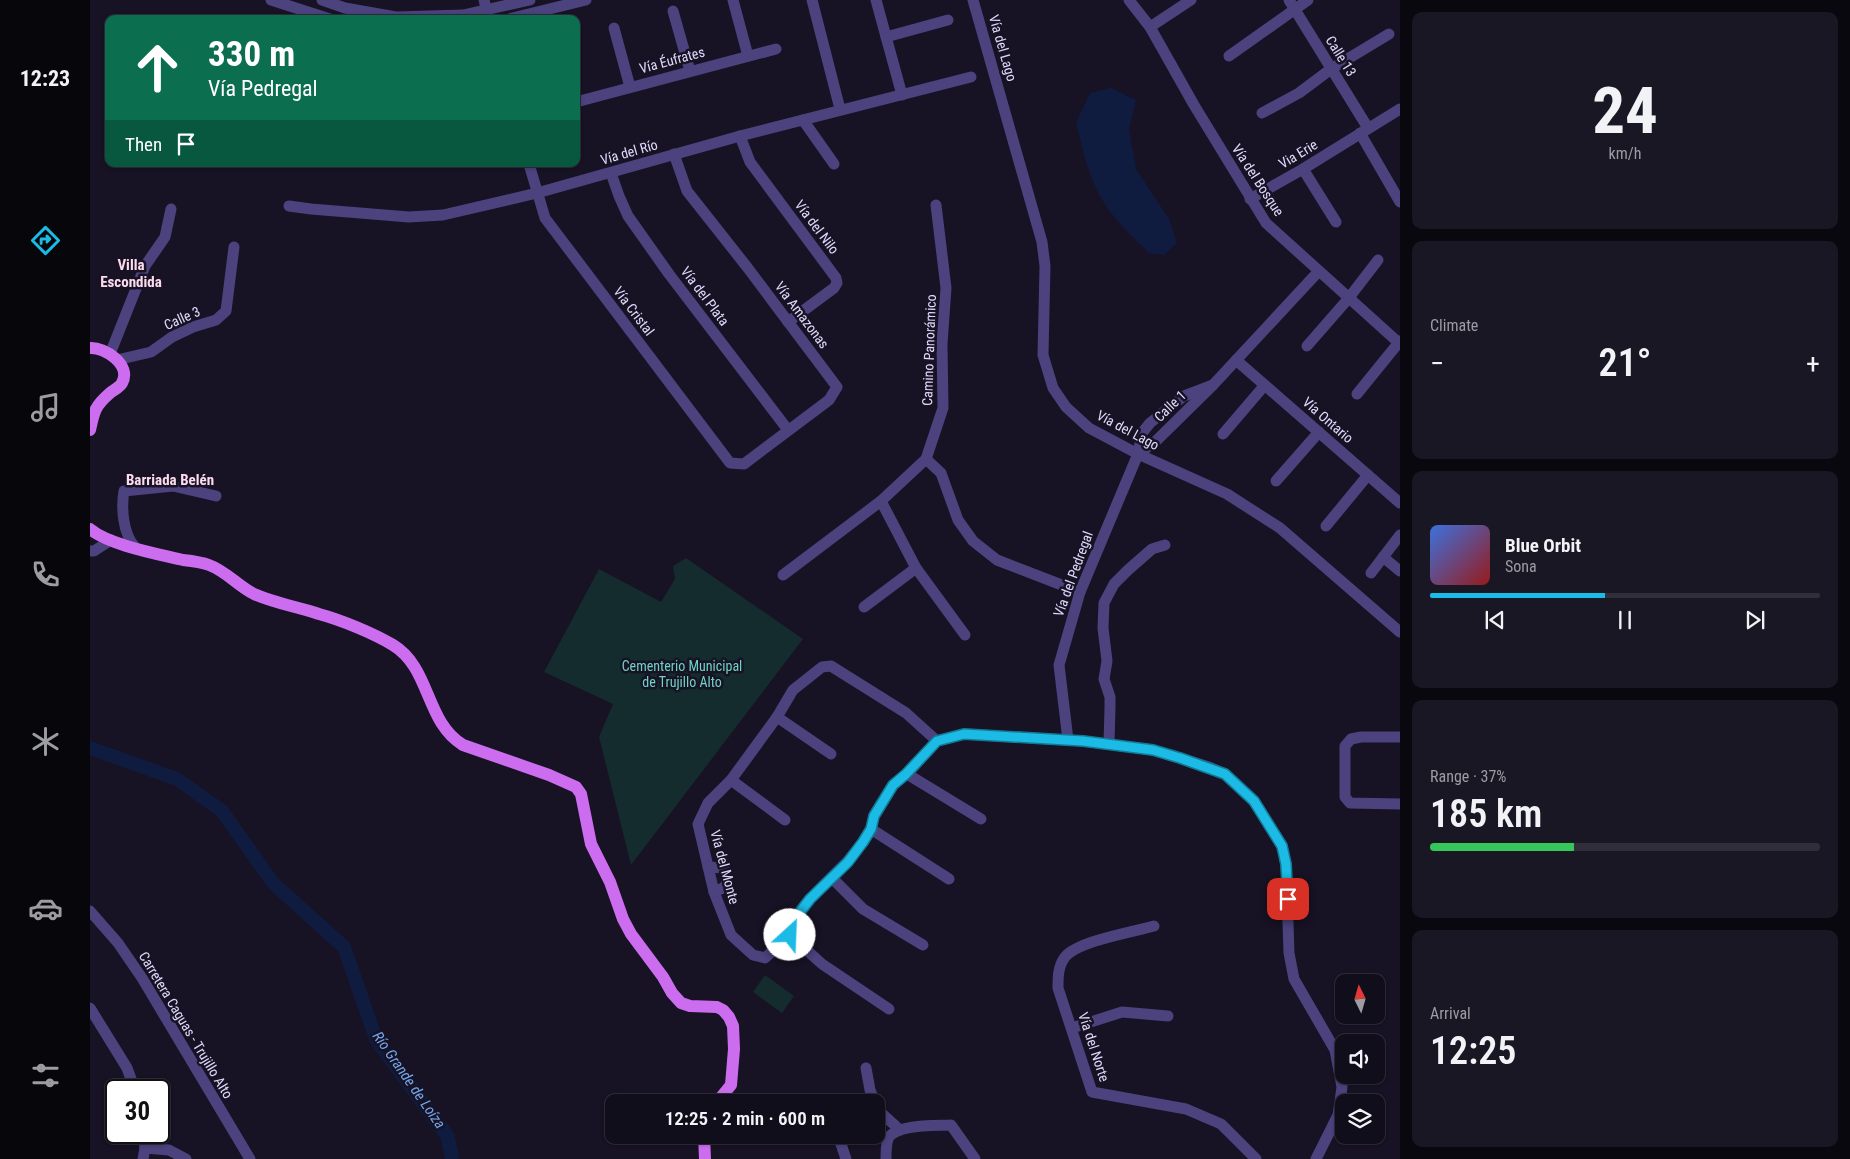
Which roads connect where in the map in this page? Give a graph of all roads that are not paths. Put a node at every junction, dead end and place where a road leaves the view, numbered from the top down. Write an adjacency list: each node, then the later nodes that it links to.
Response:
1 (270, 0): 15 (street)
2 (322, 0): 16 (street)
3 (530, 0): 13 (street)
4 (586, 0): 18 (street)
5 (733, 0): 25 (street)
6 (812, 0): 33 (street)
7 (876, 0): 23 (street)
8 (974, 0): 69 (street, Vía del Lago)
9 (1129, 0): 20 (street, Vía del Bosque)
10 (1191, 0): 20 (street)
11 (1308, 0): 12 (street)
12 (1292, 5): 26 (street); 27 (street, Calle 13)
13 (487, 10): 17 (street)
14 (673, 11): 28 (street)
15 (317, 15)
16 (385, 15)
17 (463, 15)
18 (525, 15)
19 (948, 20): 23 (street)
20 (1150, 26): 45 (street, Vía del Bosque)
21 (614, 28): 30 (street)
22 (1389, 34): 27 (street)
23 (886, 37): 31 (street)
24 (776, 48): 25 (street, Vía Éufrates)
25 (748, 56): 28 (street, Vía Éufrates)
26 (1229, 56)
27 (1331, 69): 35 (street); 37 (street, Calle 13)
28 (690, 71): 30 (street, Vía Éufrates)
29 (972, 76): 31 (street, Vía del Río)
30 (630, 87): 32 (street, Vía Éufrates)
31 (902, 95): 33 (street, Vía del Río)
32 (580, 101)
33 (840, 109): 36 (street, Vía del Río)
34 (1400, 109): 37 (street, Via Erie)
35 (1262, 114)
36 (803, 120): 38 (street, Vía del Río); 40 (street)
37 (1364, 131): 42 (street, Via Erie); 46 (street, Calle 13)
38 (740, 136): 39 (street, Vía del Río); 55 (street, Vía del Nilo)
39 (674, 154): 43 (street, Vía del Río); 55 (street, Vía Amazonas)
40 (834, 164)
41 (530, 167): 44 (street, Vía Cristal)
42 (1303, 168): 45 (street, Via Erie); 50 (street)
43 (611, 173): 44 (street, Vía del Río); 66 (street, Vía del Plata)
44 (537, 193): 48 (street, Vía del Río); 71 (street, Vía Cristal)
45 (1250, 199): 53 (street, Vía del Bosque)
46 (1400, 202)
47 (936, 205): 70 (street, Camino Panorámico)
48 (289, 206)
49 (171, 209): 59 (street)
50 (1336, 222)
51 (234, 247): 59 (street, Calle 3)
52 (1378, 260): 54 (street)
53 (1318, 272): 54 (street, Vía del Bosque); 60 (street, Calle 1)
54 (1348, 299): 56 (street, Vía del Bosque); 57 (street)
55 (788, 322): 66 (street, Vía Amazonas)
56 (1400, 343): 64 (street)
57 (1307, 346)
58 (90, 348): 59 (main road)
59 (117, 358): 61 (street); 65 (main road)
60 (1236, 360): 62 (street, Calle 1); 63 (street, Vía Ontario)
61 (131, 382)
62 (1213, 385): 69 (street, Calle 1); 69 (street, Calle 1)
63 (1264, 386): 67 (street, Vía Ontario); 68 (street)
64 (1357, 394)
65 (90, 430)
66 (788, 430): 71 (street, Vía Amazonas)
67 (1319, 432): 72 (street, Vía Ontario); 73 (street)
68 (1223, 434)
69 (1138, 454): 89 (street, Vía del Pedregal); 91 (street, Vía del Lago)
70 (926, 459): 75 (street, Camino Panorámico); 89 (street)
71 (736, 463)
72 (1368, 475): 76 (street, Vía Ontario); 77 (street)
73 (1276, 480)
74 (216, 496): 82 (street)
75 (881, 501): 85 (street); 88 (street, Camino Panorámico)
76 (1400, 503)
77 (1326, 526)
78 (90, 529): 80 (main road)
79 (1400, 535): 84 (street)
80 (111, 540): 82 (main road); 83 (street)
81 (1165, 545): 97 (street)
82 (135, 547): 119 (main road)
83 (90, 551)
84 (1384, 557): 86 (street); 87 (street)
85 (916, 568): 90 (street); 92 (street)
86 (1400, 571)
87 (1371, 574)
88 (783, 575)
89 (1080, 592): 95 (street, Vía del Pedregal)
90 (864, 607)
91 (1400, 632)
92 (965, 635)
93 (777, 717): 96 (street, Vía del Monte); 98 (street); 100 (street, Vía del Monte)
94 (1400, 737): 101 (street)
95 (1068, 740): 96 (street); 97 (street)
96 (937, 741): 99 (street, Vía del Monte)
97 (1109, 744): 133 (street)
98 (831, 754)
99 (906, 774): 102 (street); 104 (street, Vía del Monte)
100 (731, 780): 103 (street); 105 (street, Vía del Monte)
101 (1400, 804)
102 (981, 819)
103 (786, 820)
104 (871, 829): 106 (street, Vía del Monte); 107 (street)
105 (708, 867): 108 (street, Vía del Monte); 108 (street)
106 (832, 878): 111 (street, Vía del Monte); 112 (street)
107 (950, 879)
108 (714, 892): 111 (street, Vía del Monte)
109 (90, 911): 127 (street, Carretera Caguas - Trujillo Alto)
110 (1154, 926): 116 (street, Vía del Norte)
111 (790, 935): 114 (street)
112 (923, 946)
113 (90, 1008): 118 (street)
114 (889, 1009)
115 (1168, 1016): 116 (street)
116 (1072, 1028): 132 (street, Vía del Norte)
117 (866, 1068): 120 (street)
118 (132, 1079)
119 (724, 1094)
120 (872, 1094)
121 (885, 1116): 122 (street)
122 (900, 1130): 130 (street); 131 (street)
123 (704, 1144): 128 (main road)
124 (841, 1144): 129 (street)
125 (144, 1153): 126 (street)
126 (186, 1159)
127 (250, 1159)
128 (705, 1159)
129 (846, 1159)
130 (886, 1159)
131 (975, 1159)
132 (1256, 1159)
133 (1316, 1159)

